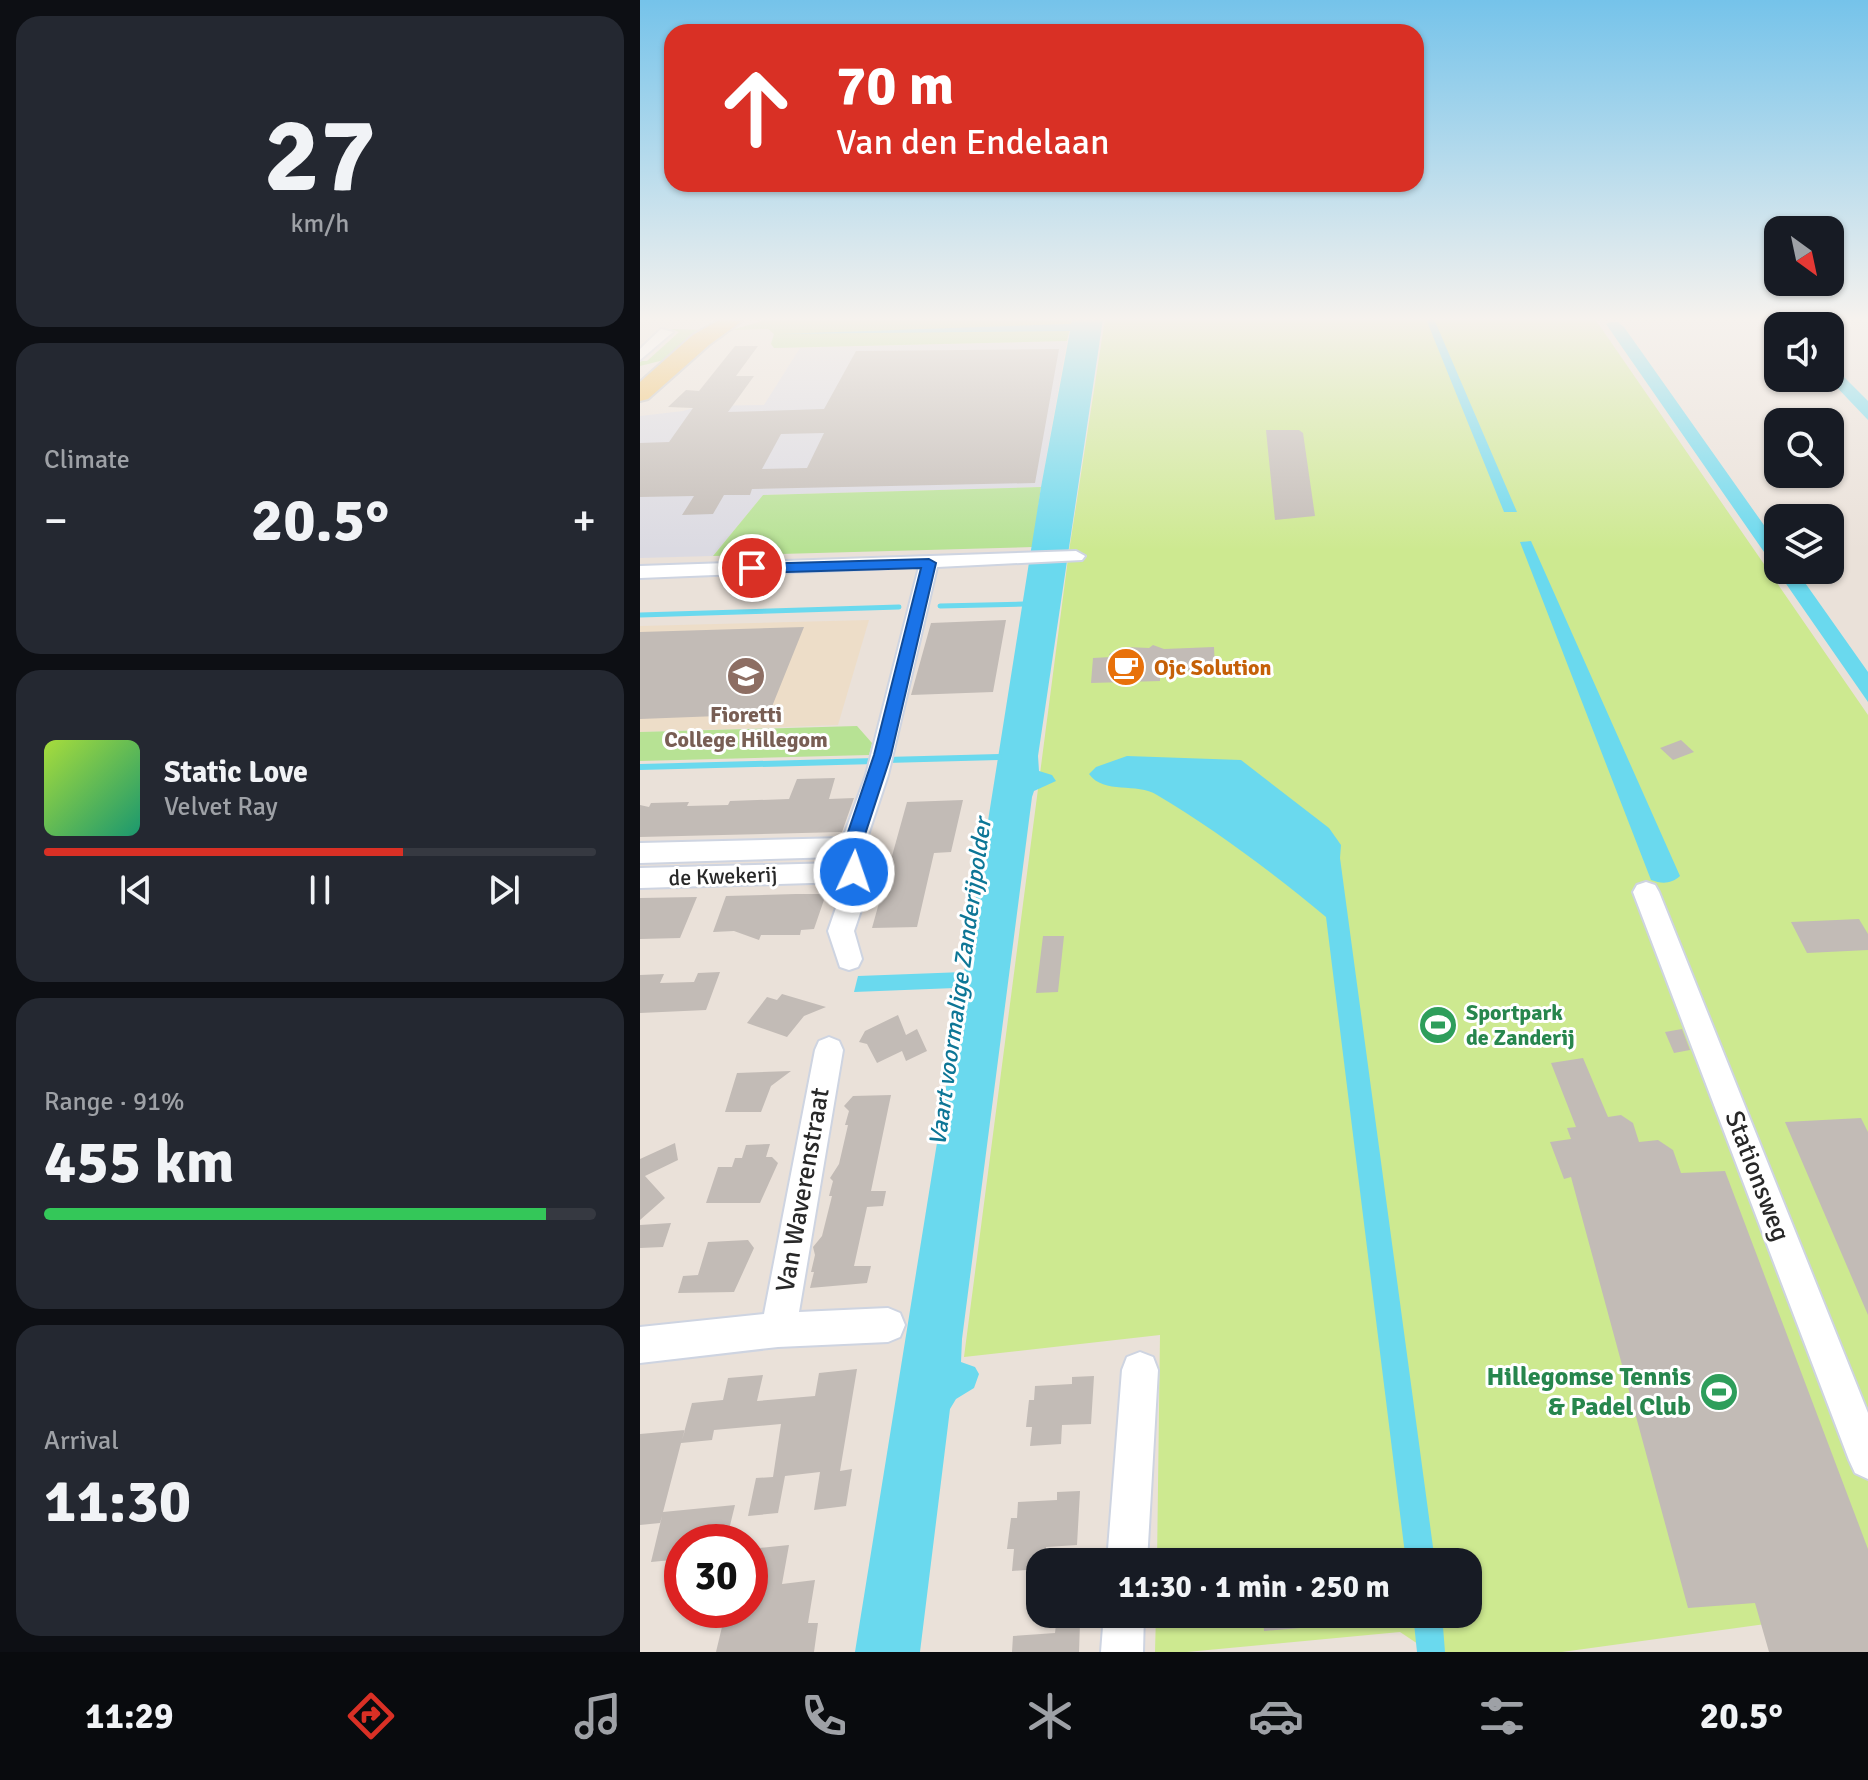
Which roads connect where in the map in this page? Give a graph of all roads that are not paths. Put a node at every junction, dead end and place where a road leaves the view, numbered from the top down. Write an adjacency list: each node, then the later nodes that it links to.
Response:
1 (1076, 556): 2 (street)
2 (929, 563): 3 (street); 5 (street)
3 (640, 572)
4 (640, 853): 5 (street, de Kwekerij)
5 (852, 859): 6 (street, de Kwekerij); 8 (street)
6 (640, 878)
7 (1646, 892): 14 (street, Stationsweg)
8 (849, 959)
9 (829, 1050): 11 (street, Van Waverenstraat)
10 (888, 1325): 11 (street)
11 (778, 1330): 12 (street)
12 (640, 1345)
13 (1140, 1370): 15 (street)
14 (1868, 1460)
15 (1128, 1548)
16 (1123, 1628): 17 (street)
17 (1122, 1652)

